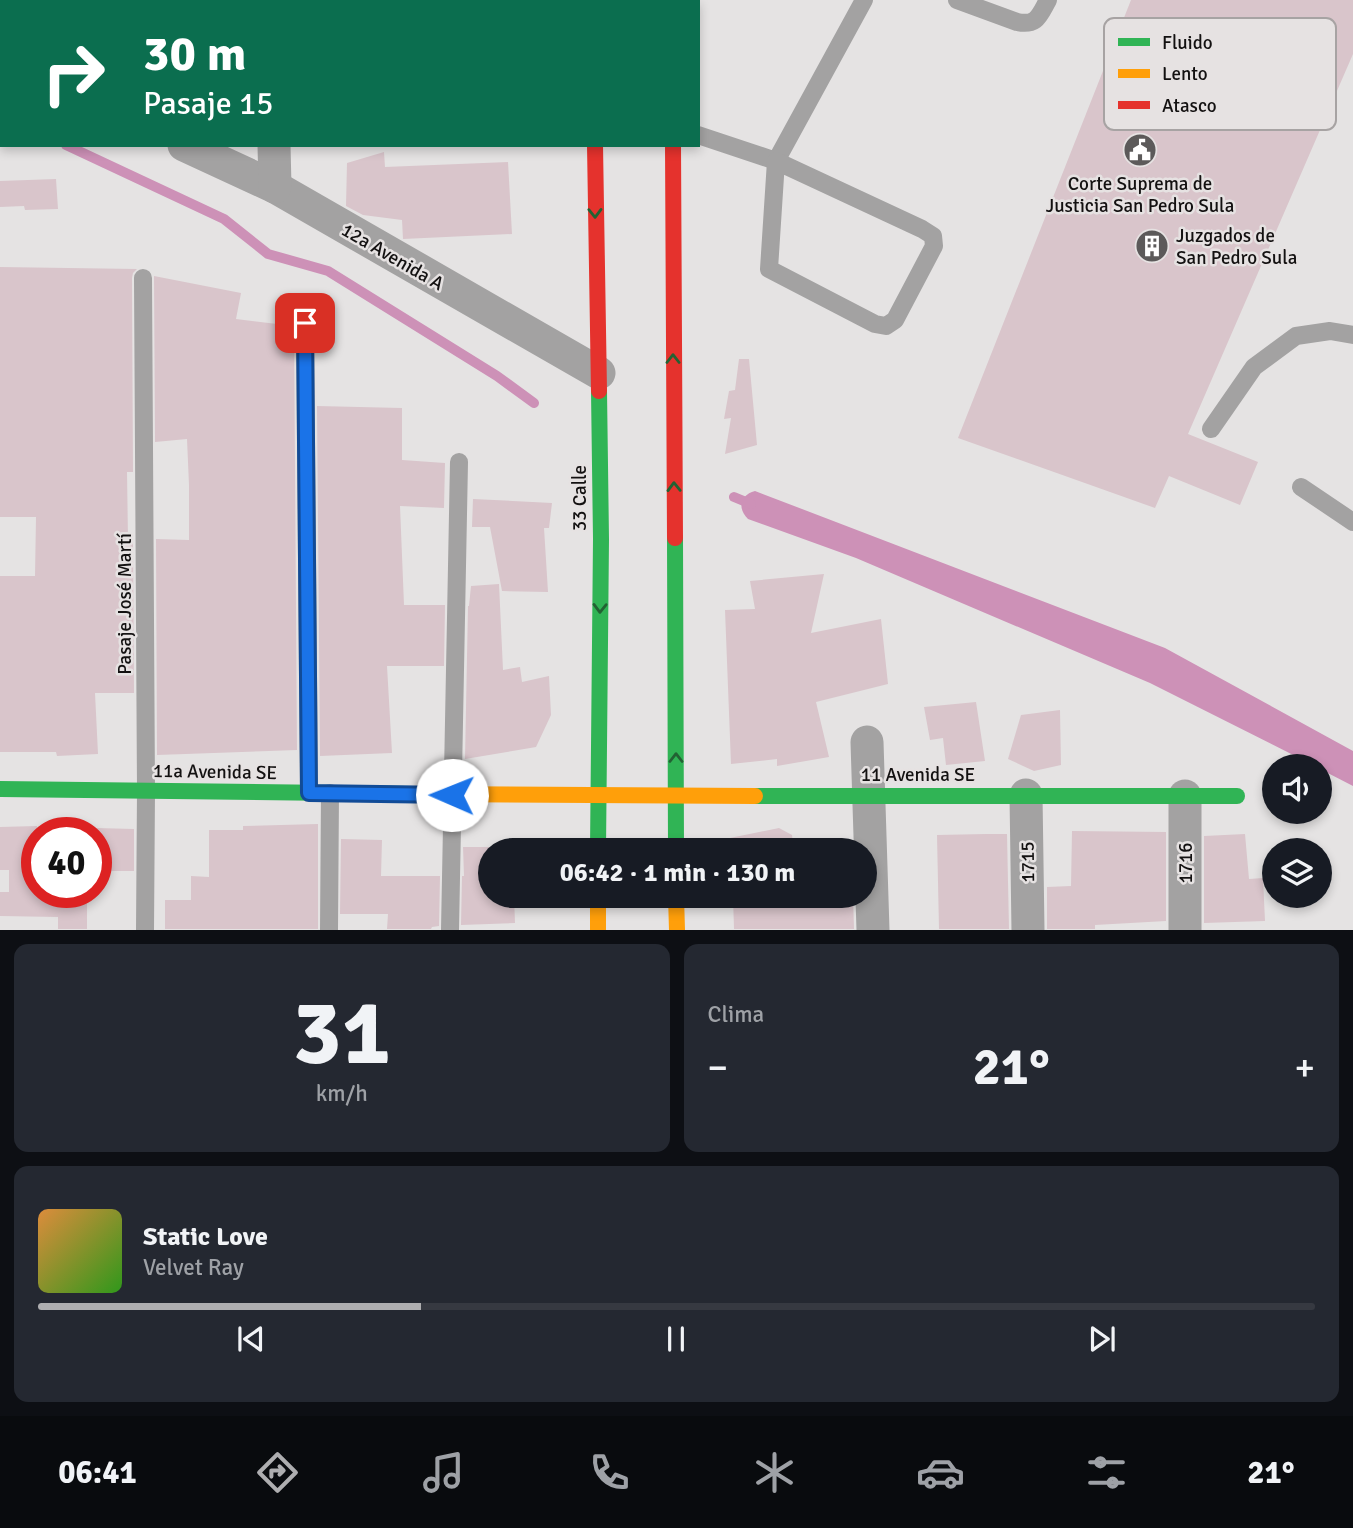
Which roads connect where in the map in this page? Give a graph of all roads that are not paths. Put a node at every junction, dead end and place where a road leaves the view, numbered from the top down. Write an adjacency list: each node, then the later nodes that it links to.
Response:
1 (864, 0): 9 (lane)
2 (957, 0): 3 (lane)
3 (1048, 0)
4 (700, 136): 9 (lane)
5 (188, 147): 10 (street, 12a Avenida A)
6 (274, 147): 10 (street)
7 (595, 147): 14 (main road, 33 Calle, one-way to 14)
8 (673, 147): 25 (main road, one-way to 8)
9 (776, 161): 9 (lane)
10 (275, 187): 14 (street, 12a Avenida A)
11 (144, 278): 21 (lane, Pasaje José Martí)
12 (305, 323): 22 (lane)
13 (1353, 335): 15 (lane)
14 (598, 373): 28 (main road, 33 Calle, one-way to 28)
15 (1210, 429)
16 (460, 462): 24 (lane)
17 (1301, 488): 18 (lane)
18 (1353, 522)
19 (867, 742): 26 (street)
20 (0, 789): 21 (main road, 11a Avenida SE)
21 (146, 791): 22 (main road, 11a Avenida SE); 35 (lane, Pasaje José Martí)
22 (309, 793): 23 (main road, 11a Avenida SE)
23 (330, 793): 24 (main road, 11a Avenida SE); 36 (lane)
24 (452, 795): 28 (main road, 11a Avenida SE); 37 (lane)
25 (676, 795): 26 (main road, 11 Avenida SE); 28 (main road, 11 Avenida SE); 32 (main road)
26 (870, 795): 27 (main road, 11 Avenida SE); 40 (street)
27 (1026, 795): 29 (main road, 11 Avenida SE); 41 (street, 1715)
28 (598, 796): 31 (main road, 33 Calle)
29 (1185, 796): 30 (main road, 11 Avenida SE); 42 (street, 1716)
30 (1237, 796)
31 (598, 838)
32 (676, 838)
33 (598, 908): 38 (main road)
34 (676, 908): 39 (main road)
35 (145, 929)
36 (329, 929)
37 (450, 929)
38 (598, 929)
39 (677, 929)
40 (873, 929)
41 (1028, 929)
42 (1185, 929)

